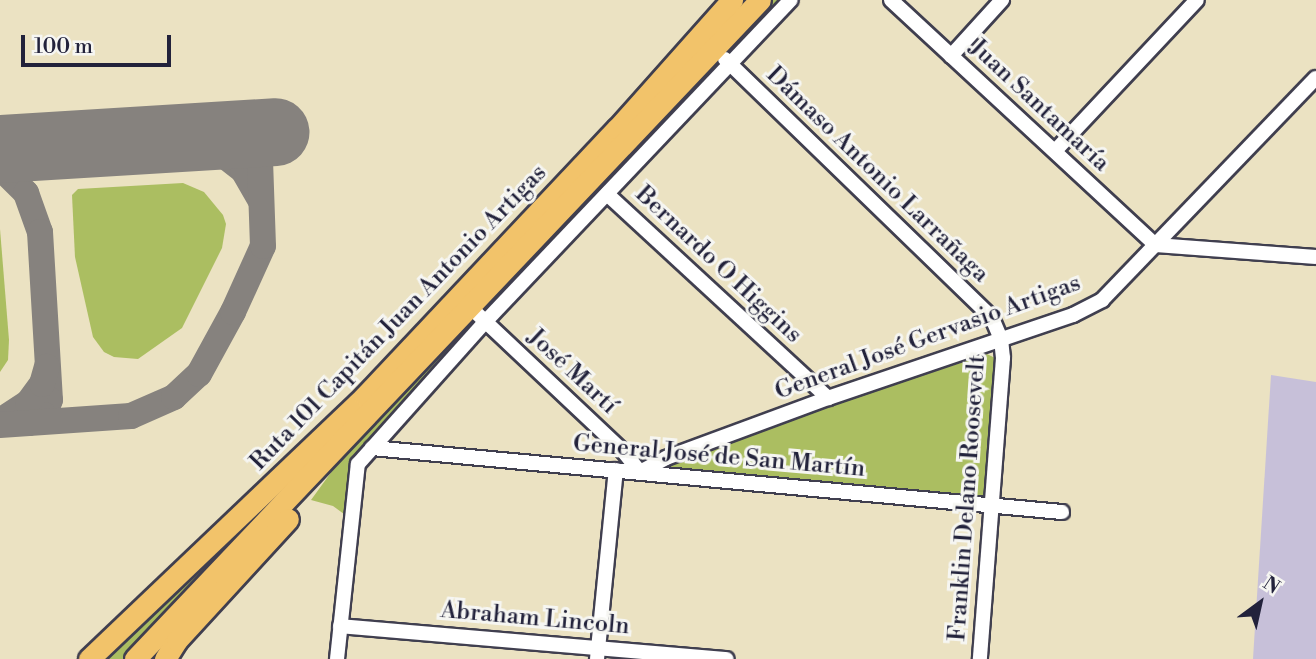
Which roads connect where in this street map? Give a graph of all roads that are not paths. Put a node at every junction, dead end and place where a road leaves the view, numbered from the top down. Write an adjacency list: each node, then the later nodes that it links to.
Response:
1 (732, 0): 26 (highway, Ruta 101 Capitán Juan Antonio Artigas)
2 (760, 0): 7 (highway, Ruta 101 Capitán Juan Antonio Artigas)
3 (791, 0): 9 (street)
4 (891, 0): 8 (street, Juan Santamaría)
5 (1002, 0): 8 (street)
6 (1197, 0): 11 (street)
7 (715, 48): 9 (street, Dámaso Antonio Larrañaga); 15 (highway, Ruta 101 Capitán Juan Antonio Artigas)
8 (951, 56): 11 (street, Juan Santamaría)
9 (730, 65): 12 (street); 16 (street, Dámaso Antonio Larrañaga)
10 (1315, 80): 13 (street, General José Gervasio Artigas)
11 (1055, 151): 13 (street, Juan Santamaría)
12 (607, 194): 15 (street); 18 (street, Bernardo O Higgins)
13 (1156, 245): 14 (street); 16 (street, General José Gervasio Artigas)
14 (1316, 257)
15 (478, 314): 17 (highway, Ruta 101 Capitán Juan Antonio Artigas); 19 (street); 21 (street, José Martí)
16 (1001, 340): 18 (street, General José Gervasio Artigas); 22 (street, Franklin Delano Roosevelt)
17 (431, 350): 27 (highway, Ruta 101 Capitán Juan Antonio Artigas); 28 (highway)
18 (828, 398): 21 (street, General José Gervasio Artigas)
19 (372, 448): 20 (street, General José de San Martín); 24 (street)
20 (616, 470): 21 (street, General José de San Martín); 25 (street)
21 (640, 472): 22 (street, General José de San Martín)
22 (993, 505): 23 (street, General José de San Martín); 31 (street, Franklin Delano Roosevelt)
23 (1062, 512)
24 (340, 626): 25 (street, Abraham Lincoln); 29 (street)
25 (597, 653): 30 (street, Abraham Lincoln)
26 (89, 659)
27 (135, 659)
28 (165, 659)
29 (337, 659)
30 (727, 659)
31 (980, 659)

